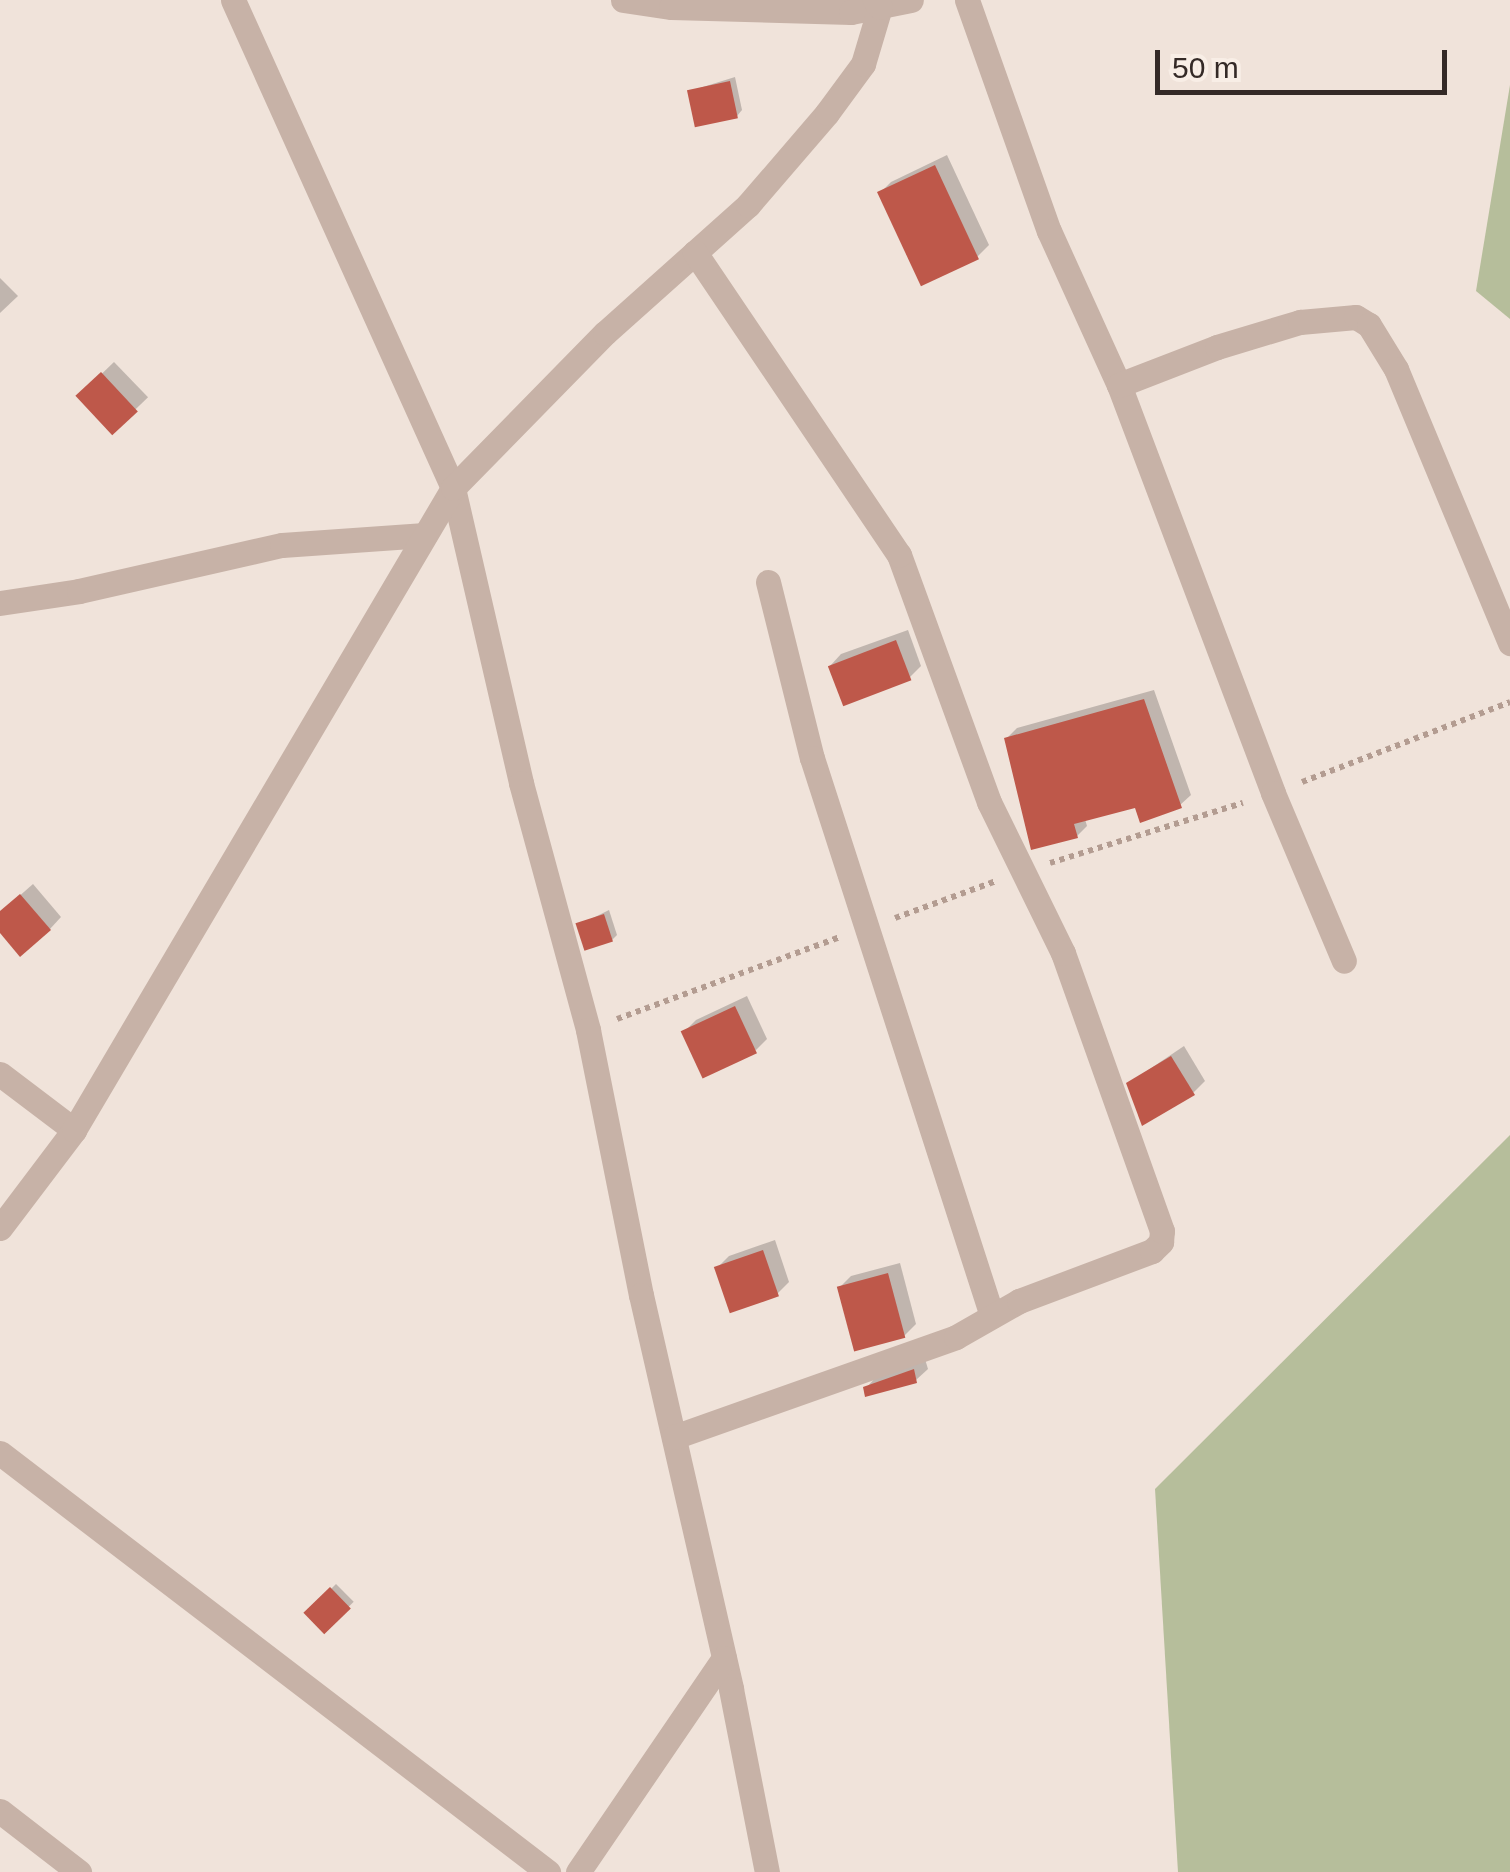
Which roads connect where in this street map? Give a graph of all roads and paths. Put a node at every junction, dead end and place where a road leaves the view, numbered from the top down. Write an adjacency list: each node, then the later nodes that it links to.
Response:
1 (233, 0): 8 (street)
2 (623, 0): 5 (street)
3 (911, 0): 5 (street)
4 (967, 0): 7 (street)
5 (878, 4): 6 (street)
6 (696, 252): 8 (street); 15 (street)
7 (1119, 385): 12 (street); 14 (street)
8 (454, 488): 9 (street); 18 (street)
9 (426, 535): 11 (street); 20 (street)
10 (768, 582): 16 (street)
11 (0, 603)
12 (1510, 643)
13 (1510, 702): 14 (path)
14 (1273, 794): 15 (path); 17 (street)
15 (1020, 872): 16 (path); 22 (street)
16 (866, 927): 18 (path); 22 (street)
17 (1344, 961)
18 (588, 1030): 23 (street)
19 (0, 1074): 20 (street)
20 (74, 1130): 21 (street)
21 (0, 1228)
22 (992, 1316): 23 (street)
23 (674, 1437): 25 (street)
24 (0, 1453): 28 (street)
25 (724, 1658): 29 (street); 30 (street)
26 (0, 1811): 27 (street)
27 (78, 1872)
28 (548, 1872)
29 (578, 1872)
30 (767, 1872)

